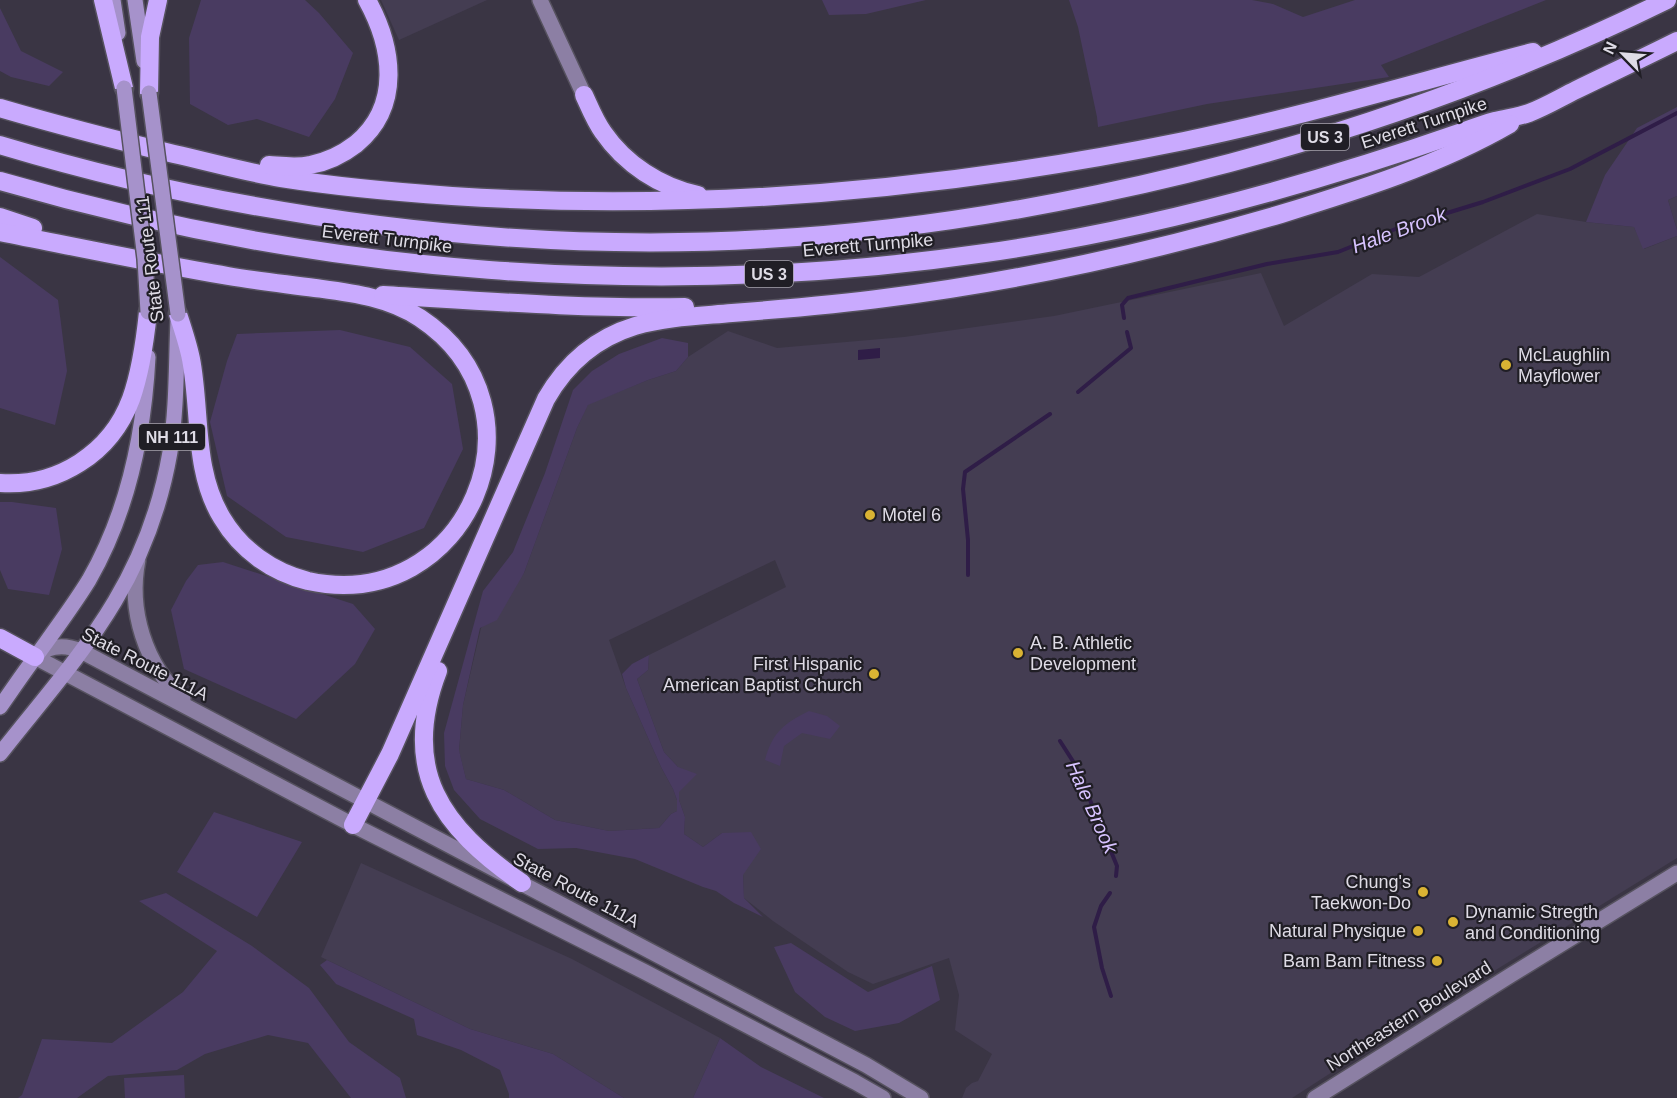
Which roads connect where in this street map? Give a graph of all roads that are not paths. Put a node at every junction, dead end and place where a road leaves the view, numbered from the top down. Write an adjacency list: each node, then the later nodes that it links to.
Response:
1 (103, 0): 10 (highway)
2 (113, 0): 10 (main road, State Route 111 / NH 111)
3 (135, 0): 11 (main road, State Route 111 / NH 111)
4 (158, 0): 11 (highway)
5 (367, 0): 16 (highway)
6 (540, 0): 12 (main road)
7 (1667, 0): 8 (highway, Everett Turnpike / US 3)
8 (1592, 36): 15 (highway, Everett Turnpike / US 3); 18 (highway)
9 (1677, 41): 14 (highway, Everett Turnpike / US 3)
10 (124, 88): 24 (main road, State Route 111 / NH 111, bridge)
11 (149, 93): 25 (main road, State Route 111 / NH 111, bridge)
12 (584, 95): 18 (highway)
13 (1, 109): 16 (highway)
14 (1527, 114): 17 (highway, Everett Turnpike / US 3); 23 (highway)
15 (0, 145)
16 (188, 157): 18 (highway)
17 (0, 182)
18 (723, 199)
19 (0, 217): 21 (highway)
20 (0, 232): 21 (highway)
21 (153, 262): 22 (highway)
22 (355, 293): 23 (highway); 25 (highway)
23 (843, 303): 26 (highway)
24 (148, 312): 27 (highway); 31 (main road, State Route 111 / NH 111)
25 (178, 314): 28 (main road, State Route 111 / NH 111)
26 (521, 454): 36 (highway); 39 (highway)
27 (0, 483)
28 (139, 555): 30 (main road, State Route 111 / NH 111); 34 (main road)
29 (0, 638): 31 (highway)
30 (81, 651): 31 (main road, State Route 111A); 32 (main road, State Route 111 / NH 111); 34 (main road, State Route 111A)
31 (35, 657): 32 (main road); 33 (main road, State Route 111 / NH 111)
32 (64, 673): 35 (main road, State Route 111 / NH 111); 37 (main road)
33 (0, 707)
34 (213, 720): 36 (main road, State Route 111A)
35 (0, 753)
36 (366, 801): 37 (highway); 39 (main road, State Route 111A)
37 (353, 825): 40 (main road)
38 (1677, 873): 42 (main road, Northeastern Boulevard)
39 (522, 884): 41 (main road, State Route 111A)
40 (883, 1098)
41 (921, 1098)
42 (1315, 1098)

